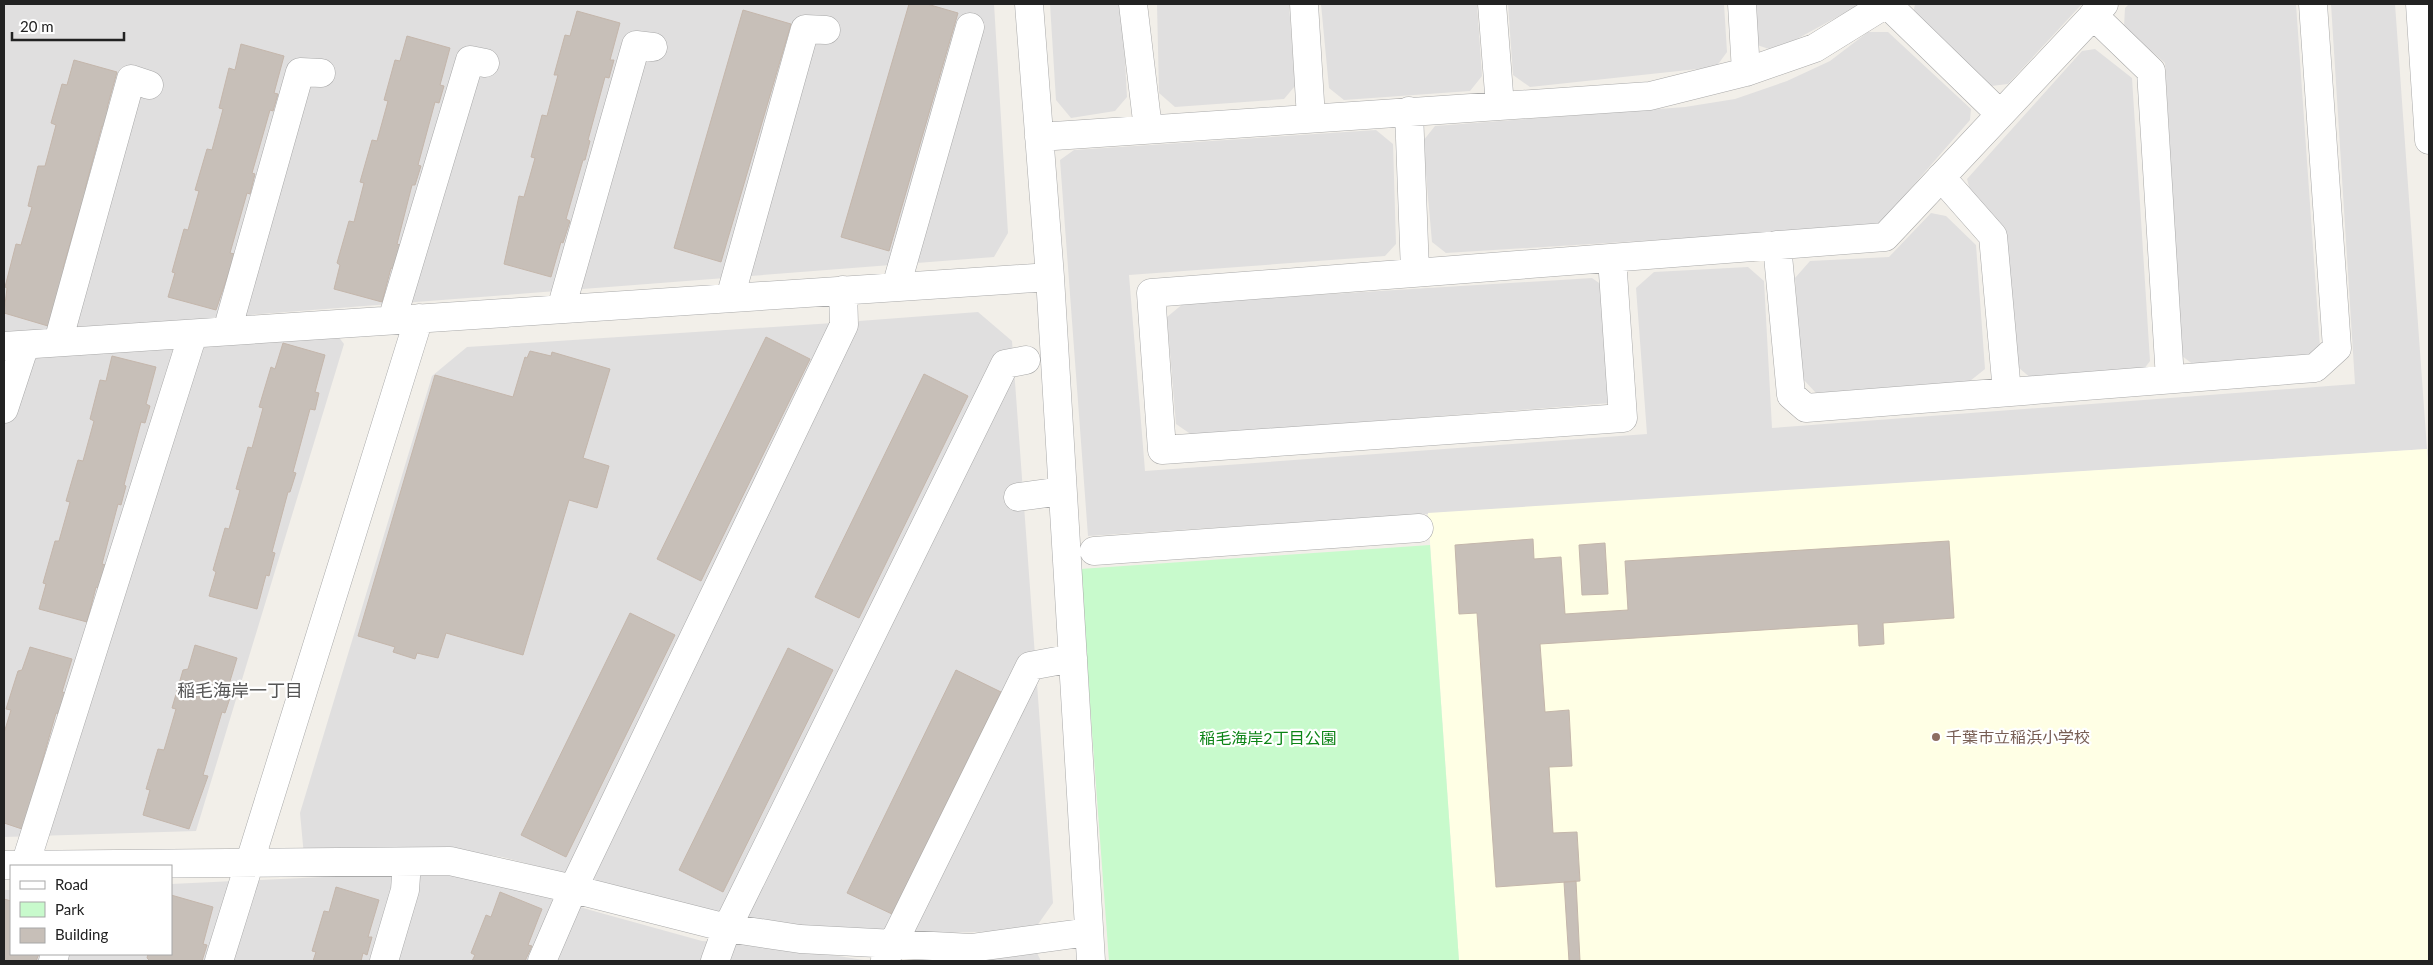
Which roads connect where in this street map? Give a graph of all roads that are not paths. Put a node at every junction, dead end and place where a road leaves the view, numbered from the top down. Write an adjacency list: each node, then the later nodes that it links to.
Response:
1 (1029, 4): 22 (street)
2 (1133, 4): 21 (street)
3 (1304, 4): 20 (street)
4 (1492, 4): 17 (street)
5 (1742, 4): 14 (street)
6 (1887, 4): 14 (street); 19 (street)
7 (2313, 4): 40 (street)
8 (2420, 4): 23 (street)
9 (2099, 9): 19 (street); 40 (street)
10 (970, 27): 29 (street)
11 (826, 30): 31 (street)
12 (653, 47): 32 (street)
13 (485, 63): 34 (street)
14 (1746, 72): 17 (street)
15 (321, 73): 35 (street)
16 (149, 85): 37 (street)
17 (1500, 106): 18 (street)
18 (1410, 112): 20 (street); 27 (street)
19 (2000, 114): 24 (street)
20 (1311, 118): 21 (street)
21 (1148, 129): 22 (street)
22 (1038, 136): 28 (street)
23 (2429, 140)
24 (1941, 178): 25 (street); 41 (street)
25 (1777, 245): 26 (street); 41 (street)
26 (1612, 258): 27 (street); 27 (street)
27 (1415, 272)
28 (1050, 277): 29 (street); 43 (street)
29 (896, 287): 30 (street)
30 (843, 290): 31 (street); 52 (street)
31 (730, 298): 32 (street)
32 (561, 309): 33 (street)
33 (419, 318): 34 (street); 49 (street)
34 (392, 320): 35 (street)
35 (227, 331): 36 (street)
36 (193, 334): 37 (street); 50 (street)
37 (58, 342): 38 (street)
38 (15, 345): 42 (street)
39 (1026, 360): 53 (street)
40 (2170, 379): 41 (street)
41 (2007, 392)
42 (4, 409)
43 (1062, 491): 44 (street); 47 (street)
44 (1018, 498)
45 (1419, 528): 46 (street)
46 (1094, 551)
47 (1072, 658): 54 (street); 55 (street)
48 (407, 862): 49 (street); 52 (street); 57 (street)
49 (249, 863): 51 (street); 56 (street)
50 (14, 865): 51 (street)
51 (81, 865)
52 (573, 889): 53 (street); 58 (street)
53 (727, 928): 55 (street); 59 (street)
54 (1089, 932): 55 (street); 60 (street)
55 (888, 952)
56 (219, 961)
57 (384, 961)
58 (542, 961)
59 (714, 961)
60 (1091, 961)

